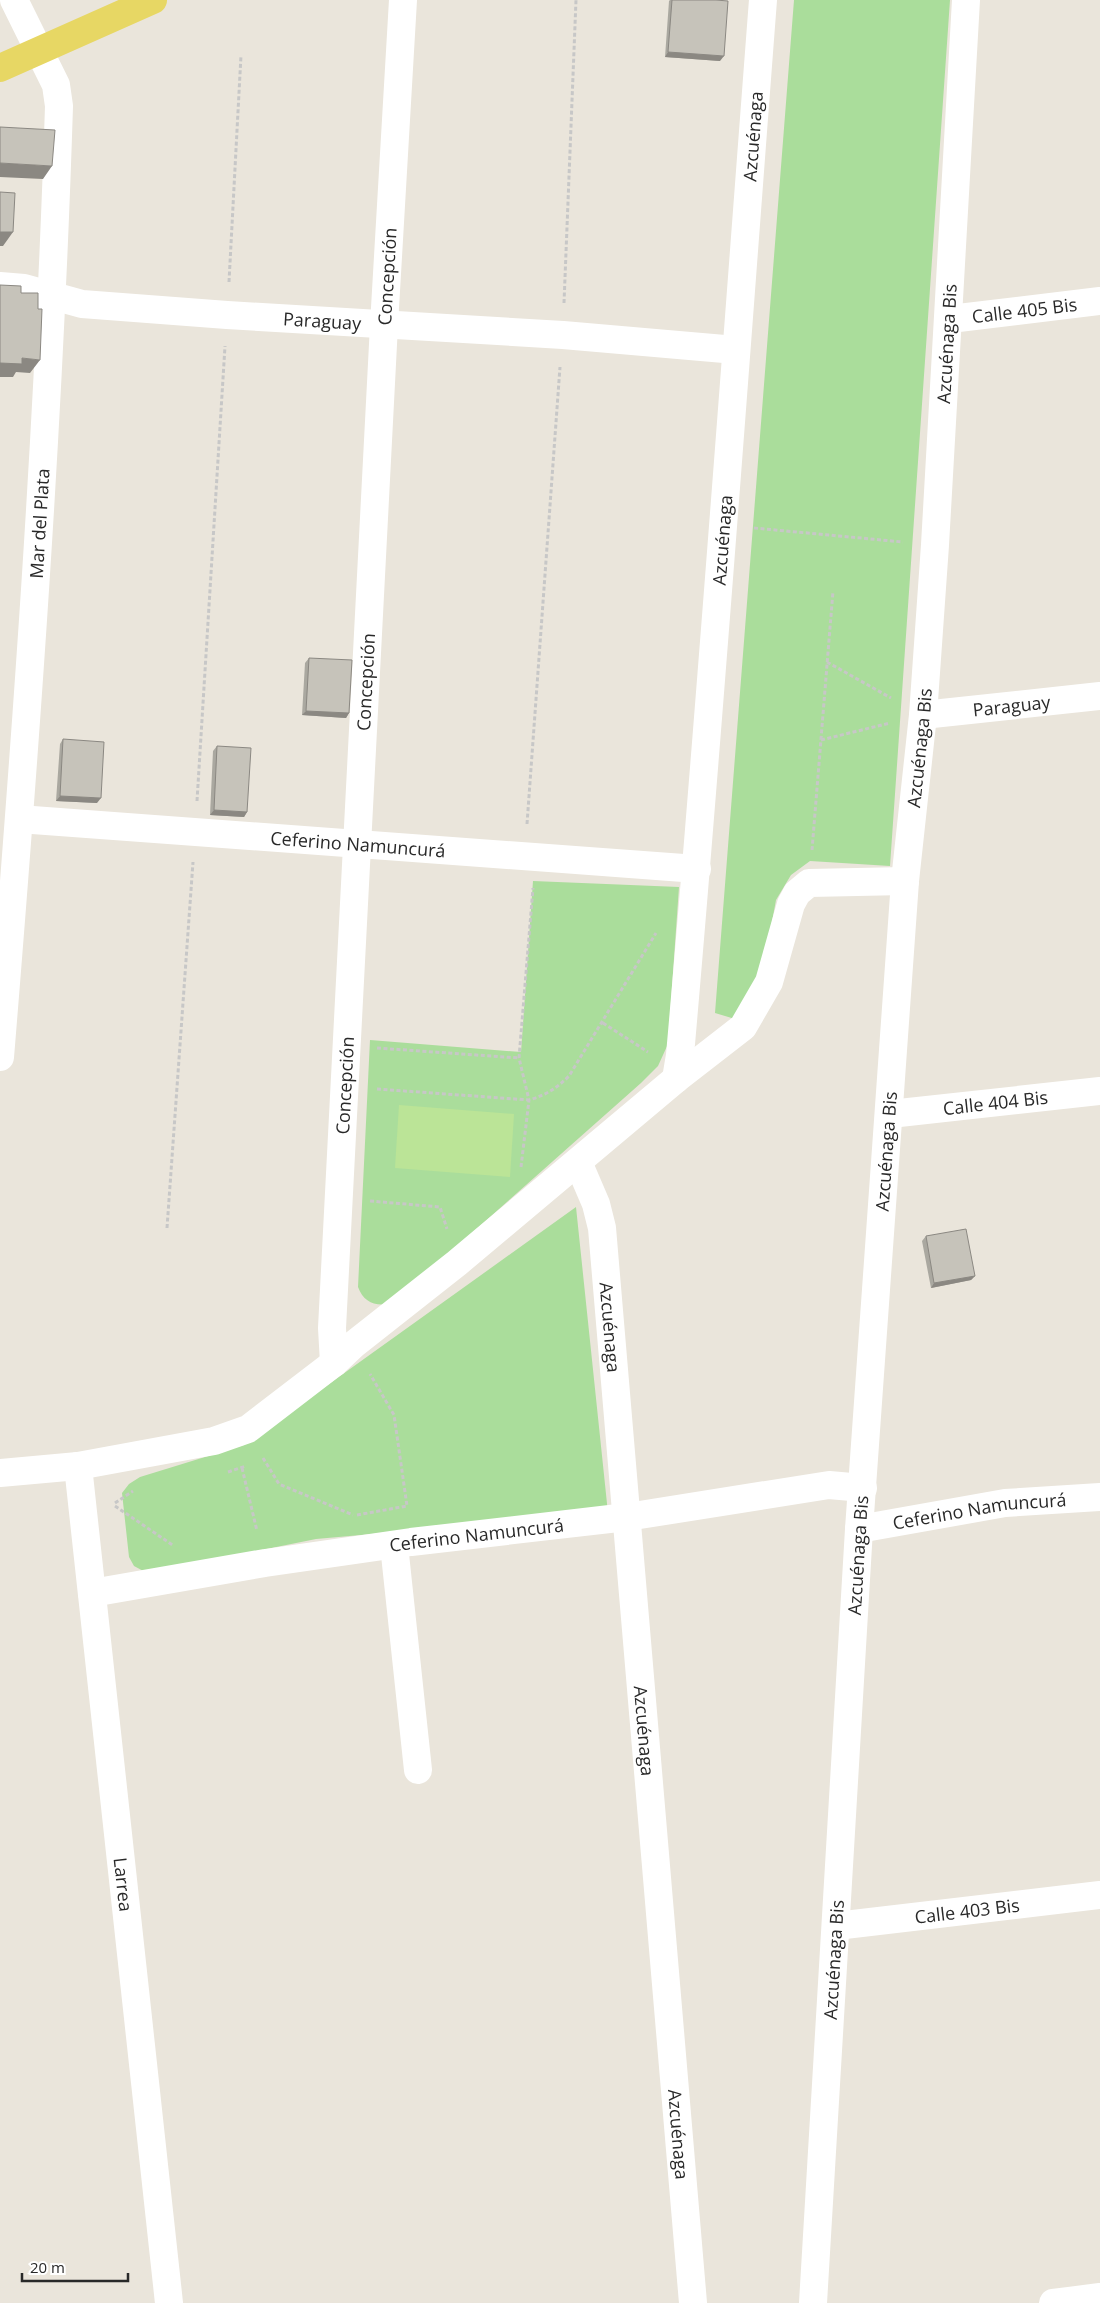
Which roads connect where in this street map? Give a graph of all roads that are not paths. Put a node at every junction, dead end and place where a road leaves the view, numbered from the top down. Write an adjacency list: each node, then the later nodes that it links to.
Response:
1 (14, 0): 6 (street, Mar del Plata)
2 (153, 0): 6 (main road)
3 (403, 0): 12 (street, Concepción)
4 (763, 0): 13 (street, Azcuénaga)
5 (966, 0): 11 (street, Azcuénaga Bis)
6 (40, 51): 7 (main road); 9 (street, Mar del Plata)
7 (0, 68)
8 (0, 286): 9 (street, Paraguay)
9 (53, 295): 12 (street, Paraguay); 16 (street, Mar del Plata)
10 (1100, 301): 11 (street, Calle 405 Bis)
11 (950, 319): 15 (street, Azcuénaga Bis)
12 (384, 325): 13 (street, Paraguay); 17 (street, Concepción)
13 (736, 350): 18 (street, Azcuénaga)
14 (1100, 696): 15 (street, Paraguay)
15 (922, 715): 19 (street, Azcuénaga Bis)
16 (19, 819): 17 (street, Ceferino Namuncurá); 20 (street, Mar del Plata)
17 (356, 845): 18 (street, Ceferino Namuncurá); 25 (street, Concepción)
18 (697, 868): 21 (street, Azcuénaga)
19 (905, 881): 21 (street); 23 (street, Azcuénaga Bis)
20 (0, 1057)
21 (678, 1067): 24 (street)
22 (1100, 1091): 23 (street, Calle 404 Bis)
23 (890, 1114): 28 (street, Azcuénaga Bis)
24 (578, 1162): 25 (street); 30 (street, Azcuénaga)
25 (334, 1363): 26 (street)
26 (78, 1466): 27 (street); 33 (street, Larrea)
27 (0, 1473)
28 (863, 1488): 30 (street, Ceferino Namuncurá); 31 (street, Azcuénaga Bis)
29 (1100, 1497): 31 (street, Ceferino Namuncurá)
30 (627, 1517): 32 (street, Ceferino Namuncurá); 39 (street, Azcuénaga)
31 (860, 1529): 36 (street, Azcuénaga Bis)
32 (394, 1545): 33 (street, Ceferino Namuncurá); 34 (street)
33 (92, 1593): 38 (street, Larrea)
34 (418, 1770)
35 (1100, 1895): 36 (street, Calle 403 Bis)
36 (836, 1926): 40 (street, Azcuénaga Bis)
37 (1100, 2297): 41 (street)
38 (170, 2303)
39 (694, 2303)
40 (813, 2303)
41 (1053, 2303)

